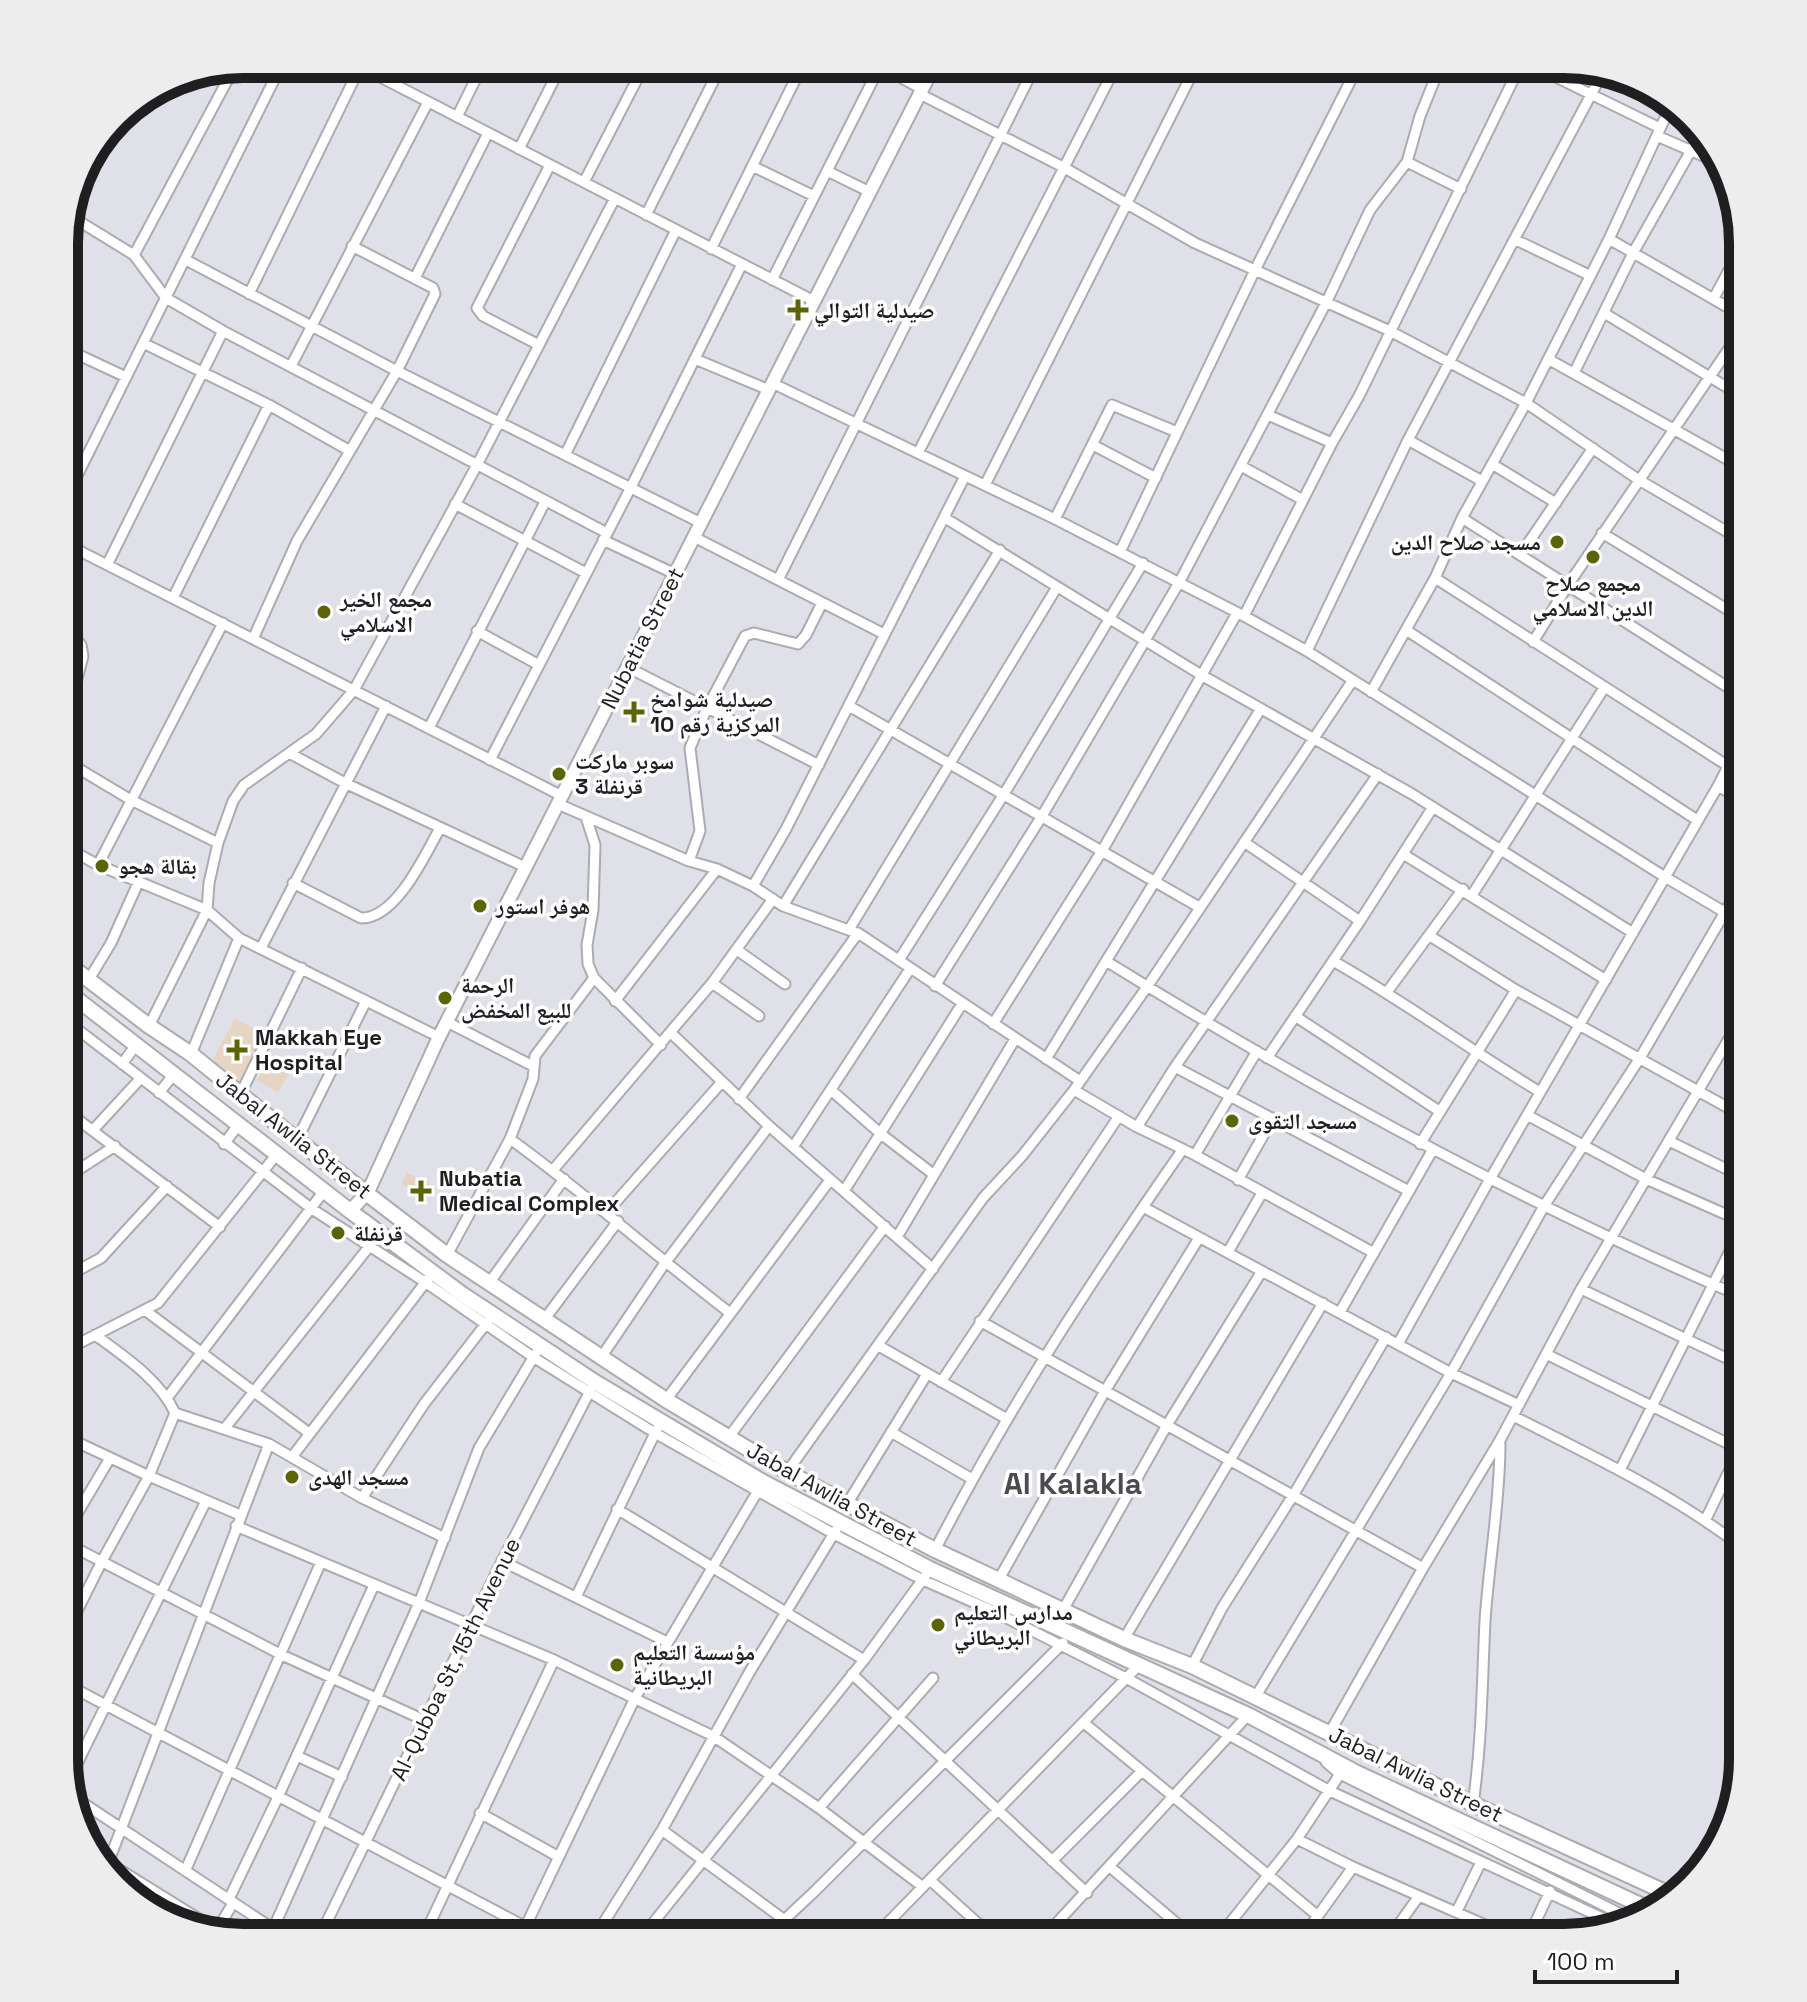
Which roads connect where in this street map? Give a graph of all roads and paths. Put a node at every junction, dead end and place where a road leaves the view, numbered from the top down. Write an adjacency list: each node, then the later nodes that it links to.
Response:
1 (275, 78): 55 (street)
2 (351, 78): 62 (street)
3 (382, 78): 22 (street)
4 (395, 78): 22 (street)
5 (476, 78): 27 (street)
6 (555, 78): 32 (street)
7 (638, 78): 40 (street)
8 (715, 78): 46 (street)
9 (796, 78): 37 (street)
10 (872, 78): 39 (street)
11 (899, 78): 23 (street)
12 (928, 78): 23 (street, Nubatia Street)
13 (1029, 78): 30 (street)
14 (1110, 78): 38 (street)
15 (1190, 78): 45 (street)
16 (1352, 78): 57 (street)
17 (1435, 78): 35 (street)
18 (1514, 78): 41 (street)
19 (1557, 78): 24 (street)
20 (228, 79): 54 (street)
21 (1598, 82): 24 (street)
22 (392, 83): 25 (street)
23 (921, 92): 30 (street); 42 (street, Nubatia Street)
24 (1591, 95): 28 (street); 50 (street)
25 (428, 102): 27 (street); 51 (street)
26 (1667, 114): 28 (street)
27 (457, 117): 29 (street)
28 (1659, 132): 33 (street); 49 (street)
29 (488, 133): 32 (street); 60 (street)
30 (1000, 134): 38 (street); 92 (street)
31 (1695, 144): 33 (street)
32 (519, 149): 36 (street)
33 (1692, 150): 34 (street); 53 (street)
34 (1703, 155)
35 (1407, 162): 41 (street); 66 (street)
36 (550, 165): 40 (street); 73 (street)
37 (752, 166): 43 (street); 52 (street)
38 (1063, 167): 45 (street); 100 (street)
39 (827, 171): 42 (street); 43 (street)
40 (584, 182): 44 (street)
41 (1461, 189): 71 (street)
42 (870, 192): 65 (street, Nubatia Street)
43 (814, 196): 61 (street)
44 (615, 198): 46 (street); 73 (street)
45 (1127, 203): 57 (street); 111 (street)
46 (646, 215): 48 (street)
47 (79, 221): 54 (street)
48 (676, 230): 52 (street); 101 (street)
49 (1609, 239): 53 (street); 59 (street)
50 (1516, 240): 59 (street); 78 (street)
51 (352, 246): 60 (street); 69 (street)
52 (711, 249): 56 (street)
53 (1633, 253): 64 (street); 68 (street)
54 (134, 255): 63 (street)
55 (186, 260): 62 (street); 63 (street)
56 (742, 264): 61 (street); 76 (street)
57 (1255, 270): 66 (street); 94 (street)
58 (1729, 270): 64 (street)
59 (1589, 275): 77 (street)
60 (415, 278): 80 (street)
61 (772, 280): 65 (street)
62 (249, 294): 69 (street)
63 (166, 298): 70 (street); 72 (street)
64 (1714, 298): 67 (street)
65 (814, 301): 85 (street, Nubatia Street)
66 (1327, 301): 71 (street); 90 (street)
67 (1729, 307)
68 (1604, 313): 82 (street); 84 (street)
69 (312, 327): 79 (street); 80 (street)
70 (223, 331): 79 (street); 81 (street)
71 (1390, 331): 78 (street); 96 (street)
72 (143, 343): 81 (street); 83 (street)
73 (539, 345): 91 (street)
74 (1729, 349): 84 (street)
75 (78, 355): 83 (street)
76 (695, 359): 85 (street); 112 (street)
77 (1548, 359): 82 (street); 87 (street)
78 (1448, 363): 87 (street); 95 (street)
79 (291, 366): 89 (street)
80 (397, 371): 89 (street); 91 (street)
81 (203, 372): 88 (street); 131 (street)
82 (1574, 373): 93 (street)
83 (126, 377): 106 (street)
84 (1709, 378): 86 (street); 93 (street)
85 (770, 387): 92 (street); 120 (street, Nubatia Street)
86 (1729, 389)
87 (1526, 403): 98 (street); 103 (street)
88 (269, 405): 99 (street); 139 (street)
89 (375, 409): 99 (street); 104 (street)
90 (1268, 415): 96 (street); 105 (street)
91 (499, 422): 101 (street); 104 (street)
92 (855, 424): 100 (street); 135 (street)
93 (1674, 430): 102 (street); 109 (street)
94 (1177, 432): 97 (street); 108 (street)
95 (1408, 440): 110 (street); 152 (street)
96 (1332, 443): 113 (street)
97 (1093, 445): 108 (street); 119 (street)
98 (1593, 448): 109 (street); 115 (street)
99 (350, 451): 148 (street)
100 (918, 453): 107 (street)
101 (565, 455): 112 (street)
102 (1729, 460)
103 (1492, 464): 110 (street); 115 (street)
104 (477, 465): 114 (street); 116 (street)
105 (1241, 466): 113 (street); 136 (street)
106 (78, 474)
107 (965, 476): 111 (street); 117 (street)
108 (1156, 478): 128 (street)
109 (1639, 480): 121 (street); 122 (street)
110 (1482, 481): 118 (street)
111 (985, 485): 119 (street)
112 (630, 489): 120 (street); 123 (street)
113 (1303, 500): 142 (street)
114 (545, 502): 123 (street); 125 (street)
115 (1556, 503): 129 (street)
116 (455, 504): 125 (street); 160 (street)
117 (945, 518): 127 (street); 147 (street)
118 (1462, 518): 129 (street); 134 (street)
119 (1055, 519): 128 (street)
120 (701, 523): 124 (street, Nubatia Street)
121 (1602, 533): 137 (street); 141 (street)
122 (1729, 533)
123 (605, 537): 132 (street); 133 (street)
124 (694, 537): 133 (street, Nubatia Street); 135 (street)
125 (526, 541): 132 (street); 146 (street)
126 (78, 550): 131 (street)
127 (1000, 550): 138 (street); 167 (street)
128 (1120, 552): 130 (street)
129 (1520, 555): 137 (street)
130 (1143, 563): 136 (street); 143 (street)
131 (107, 565): 139 (street)
132 (586, 573): 153 (street)
133 (675, 574): 154 (street, Nubatia Street)
134 (1435, 578): 145 (street); 151 (street)
135 (778, 580): 140 (street)
136 (1180, 581): 142 (street); 150 (street)
137 (1568, 585): 151 (street); 159 (street)
138 (1057, 587): 143 (street); 172 (street)
139 (173, 598): 144 (street)
140 (822, 603): 147 (street); 164 (street)
141 (1729, 610)
142 (1241, 614): 152 (street); 156 (street)
143 (1111, 620): 150 (street); 180 (street)
144 (223, 623): 148 (street); 182 (street)
145 (1406, 630): 161 (street); 169 (street)
146 (477, 631): 153 (street); 166 (street)
147 (884, 634): 163 (street)
148 (253, 639): 160 (street)
149 (78, 641): 155 (street)
150 (1143, 641): 156 (street); 185 (street)
151 (1533, 642): 158 (street)
152 (1307, 651): 157 (street)
153 (539, 665): 171 (street)
154 (627, 667): 164 (street); 183 (street, Nubatia Street)
155 (78, 675)
156 (1203, 676): 165 (street); 192 (street)
157 (1353, 680): 161 (street); 168 (street)
158 (1604, 688): 169 (street); 174 (street)
159 (1729, 688)
160 (354, 690): 162 (street); 170 (street)
161 (1371, 692): 181 (street)
162 (386, 706): 166 (street); 177 (street)
163 (849, 706): 167 (street); 173 (street)
164 (707, 708): 173 (street); 195 (street)
165 (1260, 710): 168 (street); 201 (street)
166 (429, 728): 171 (street)
167 (891, 729): 172 (street); 207 (street)
168 (1314, 739): 176 (street); 189 (street)
169 (1571, 739): 181 (street); 187 (street)
170 (289, 753): 177 (street); 190 (street)
171 (490, 760): 183 (street)
172 (951, 763): 180 (street); 214 (street)
173 (819, 765): 204 (street)
174 (1728, 766): 178 (street)
175 (78, 768): 182 (street)
176 (1378, 774): 184 (street); 203 (street)
177 (345, 783): 188 (street); 202 (street)
178 (1718, 786): 179 (street); 187 (street)
179 (1729, 793)
180 (1004, 794): 185 (street); 220 (street)
181 (1535, 796): 191 (street); 199 (street)
182 (131, 800): 190 (street); 196 (street)
183 (560, 800): 186 (street); 197 (street, Nubatia Street)
184 (1433, 807): 191 (street); 194 (street)
185 (1042, 816): 192 (street); 231 (street)
186 (586, 817): 195 (street); 226 (street)
187 (1697, 820): 199 (street)
188 (440, 828): 197 (street); 202 (street)
189 (1244, 842): 203 (street); 208 (street)
190 (218, 843): 210 (street)
191 (1501, 849): 205 (street); 215 (street)
192 (1102, 851): 201 (street); 243 (street)
193 (78, 854): 196 (street)
194 (1403, 854): 205 (street); 213 (street)
195 (689, 861): 198 (street)
196 (98, 865): 200 (street)
197 (525, 867): 242 (street, Nubatia Street)
198 (717, 869): 204 (street); 236 (street)
199 (1665, 877): 211 (street); 215 (street)
200 (139, 881): 210 (street); 228 (street)
201 (1154, 881): 208 (street); 221 (street)
202 (293, 883): 218 (street)
203 (1304, 884): 213 (street); 241 (street)
204 (753, 886): 206 (street)
205 (1467, 892): 216 (street); 227 (street)
206 (773, 899): 207 (street); 219 (street)
207 (783, 906): 214 (street)
208 (1199, 907): 232 (street)
209 (1729, 907): 211 (street)
210 (207, 910): 217 (street); 245 (street)
211 (1726, 913): 212 (street); 257 (street)
212 (1729, 915)
213 (1360, 921): 222 (street)
214 (853, 931): 220 (street); 272 (street)
215 (1633, 933): 227 (street)
216 (1430, 936): 233 (street); 234 (street)
217 (239, 938): 218 (street); 254 (street)
218 (261, 948): 223 (street)
219 (737, 950): 229 (street); 230 (street)
220 (899, 960): 224 (street)
221 (1106, 961): 232 (street); 258 (street)
222 (1333, 961): 234 (street); 240 (street)
223 (302, 968): 235 (street); 270 (street)
224 (910, 969): 231 (street); 266 (street)
225 (78, 973): 228 (main road, Jabal Awlia Street)
226 (594, 978): 236 (street); 260 (street)
227 (1606, 980): 244 (street)
228 (88, 981): 245 (main road, Jabal Awlia Street)
229 (712, 983): 239 (street); 247 (street)
230 (785, 984)
231 (935, 986): 237 (street)
232 (1147, 987): 241 (street); 265 (street)
233 (1516, 990): 244 (street); 255 (street)
234 (1387, 992): 255 (street)
235 (366, 1001): 248 (street); 285 (street)
236 (615, 1001): 252 (street)
237 (962, 1004): 243 (street); 283 (street)
238 (78, 1005): 251 (main road, Jabal Awlia Street)
239 (759, 1016)
240 (1295, 1016): 256 (street); 274 (street)
241 (1208, 1021): 253 (street); 261 (street)
242 (447, 1022): 248 (street, Nubatia Street); 260 (street)
243 (993, 1024): 249 (street)
244 (1579, 1024): 257 (street); 268 (street)
245 (149, 1026): 254 (main road, Jabal Awlia Street)
246 (78, 1030): 259 (street)
247 (671, 1033): 252 (street); 264 (street)
248 (439, 1037): 310 (street, Nubatia Street)
249 (1015, 1039): 258 (street); 300 (street)
250 (1729, 1039): 267 (street)
251 (136, 1045): 259 (street); 262 (main road, Jabal Awlia Street)
252 (661, 1045): 297 (street)
253 (1257, 1051): 256 (street); 271 (street)
254 (191, 1054): 270 (main road, Jabal Awlia Street)
255 (1476, 1054): 268 (street); 274 (street)
256 (1267, 1058): 288 (street)
257 (1640, 1058): 267 (street); 290 (street)
258 (1046, 1059): 265 (street)
259 (122, 1064): 263 (street)
260 (533, 1066): 284 (street)
261 (1175, 1067): 271 (street); 281 (street)
262 (174, 1074): 269 (street); 279 (main road, Jabal Awlia Street)
263 (140, 1079): 269 (street); 282 (street)
264 (721, 1083): 272 (street); 316 (street)
265 (1077, 1086): 276 (street); 331 (street)
266 (831, 1090): 283 (street); 291 (street)
267 (1699, 1091): 273 (street); 286 (street)
268 (1540, 1092): 275 (street)
269 (159, 1093): 287 (street)
270 (241, 1093): 285 (main road, Jabal Awlia Street)
271 (1230, 1096): 277 (street); 295 (street)
272 (739, 1099): 280 (street)
273 (1729, 1108)
274 (1439, 1111): 288 (street)
275 (1527, 1115): 290 (street); 302 (street)
276 (1119, 1116): 281 (street); 345 (street)
277 (1273, 1118): 305 (street); 309 (street)
278 (78, 1119): 282 (street)
279 (239, 1124): 287 (street); 294 (main road, Jabal Awlia Street)
280 (769, 1126): 291 (street); 330 (street)
281 (1137, 1127): 292 (street)
282 (93, 1130): 289 (street)
283 (881, 1134): 300 (street); 308 (street)
284 (510, 1139): 297 (street); 329 (street)
285 (297, 1140): 310 (main road, Jabal Awlia Street)
286 (1669, 1141): 298 (street); 303 (street)
287 (224, 1144): 299 (street)
288 (1420, 1144): 293 (street)
289 (115, 1146): 296 (street); 306 (street)
290 (1584, 1146): 303 (street); 312 (street)
291 (793, 1147): 304 (street)
292 (1183, 1149): 295 (street); 313 (street)
293 (1432, 1151): 302 (street); 309 (street)
294 (277, 1154): 299 (street); 307 (main road, Jabal Awlia Street)
295 (1195, 1155): 305 (street)
296 (78, 1170)
297 (553, 1170): 301 (street)
298 (1729, 1170)
299 (262, 1173): 314 (street); 320 (street)
300 (933, 1174): 322 (street)
301 (564, 1179): 316 (street); 335 (street)
302 (1490, 1179): 312 (street); 350 (street)
303 (1646, 1179): 317 (street); 323 (street)
304 (830, 1180): 308 (street); 342 (street)
305 (1238, 1180): 311 (street)
306 (167, 1186): 320 (street); 332 (street)
307 (324, 1191): 314 (street); 315 (main road, Jabal Awlia Street)
308 (844, 1191): 319 (street)
309 (1409, 1191): 327 (street)
310 (368, 1192): 315 (street, Nubatia Street); 329 (main road, Jabal Awlia Street)
311 (1262, 1193): 326 (street); 327 (street)
312 (1544, 1206): 323 (street); 358 (street)
313 (1143, 1207): 324 (street); 356 (street)
314 (312, 1209): 325 (street); 353 (street)
315 (350, 1211): 321 (main road, Jabal Awlia Street)
316 (607, 1212): 318 (street)
317 (1729, 1218)
318 (618, 1221): 330 (street); 344 (street)
319 (885, 1226): 322 (street); 376 (street)
320 (220, 1227): 340 (street)
321 (380, 1233): 325 (street); 334 (main road, Jabal Awlia Street)
322 (897, 1237): 331 (street)
323 (1611, 1237): 336 (street); 337 (street)
324 (1199, 1238): 326 (street); 362 (street)
325 (369, 1246): 334 (street); 363 (street)
326 (1228, 1252): 333 (street)
327 (1374, 1253): 341 (street)
328 (1729, 1253): 336 (street)
329 (447, 1255): 335 (main road, Jabal Awlia Street)
330 (665, 1263): 342 (street); 355 (street)
331 (933, 1269): 351 (street)
332 (78, 1270)
333 (1262, 1271): 339 (street); 371 (street)
334 (429, 1277): 343 (main road, Jabal Awlia Street); 375 (street)
335 (489, 1283): 344 (main road, Jabal Awlia Street)
336 (1714, 1284): 338 (street); 348 (street)
337 (1581, 1289): 348 (street); 354 (street)
338 (1729, 1291)
339 (1323, 1303): 341 (street); 383 (street)
340 (146, 1311): 346 (street); 353 (street)
341 (1340, 1312): 347 (street)
342 (730, 1313): 365 (street)
343 (489, 1319): 352 (main road, Jabal Awlia Street); 391 (street)
344 (544, 1320): 355 (main road, Jabal Awlia Street)
345 (980, 1321): 356 (street); 360 (street)
346 (95, 1335): 349 (street); 364 (street)
347 (1386, 1337): 350 (street); 390 (street)
348 (1686, 1340): 357 (street); 367 (street)
349 (78, 1343)
350 (1398, 1344): 358 (street)
351 (879, 1346): 359 (street); 385 (street)
352 (536, 1351): 361 (main road, Jabal Awlia Street); 401 (street)
353 (203, 1353): 363 (street); 364 (street)
354 (1546, 1354): 366 (street); 367 (street)
355 (602, 1356): 365 (main road, Jabal Awlia Street)
356 (1044, 1357): 362 (street); 370 (street)
357 (1729, 1360)
358 (1451, 1373): 366 (street); 400 (street)
359 (927, 1374): 360 (street); 374 (street)
360 (941, 1382): 370 (street)
361 (592, 1388): 372 (main road, Jabal Awlia Street); 406 (street, Al-Qubba St, 15th Avenue)
362 (1105, 1391): 371 (street); 411 (street)
363 (254, 1392): 373 (street); 375 (street)
364 (167, 1398): 368 (street)
365 (666, 1400): 376 (main road, Jabal Awlia Street)
366 (1519, 1405): 369 (street)
367 (1654, 1405): 378 (street); 384 (street)
368 (175, 1413): 373 (street); 387 (street)
369 (1513, 1416): 377 (street); 384 (street)
370 (1007, 1419): 388 (street)
371 (1167, 1425): 383 (street); 417 (street)
372 (657, 1427): 389 (main road, Jabal Awlia Street); 394 (street)
373 (225, 1428): 380 (street)
374 (891, 1432): 388 (street); 393 (street)
375 (309, 1433): 381 (street)
376 (729, 1437): 385 (main road, Jabal Awlia Street)
377 (1500, 1440): 409 (street); 459 (street)
378 (1729, 1441)
379 (78, 1443): 382 (street)
380 (269, 1444): 381 (street); 396 (street)
381 (292, 1457): 391 (street)
382 (110, 1458): 387 (street); 395 (street)
383 (1229, 1460): 390 (street); 422 (street)
384 (1620, 1470): 397 (street)
385 (787, 1472): 393 (main road, Jabal Awlia Street)
386 (1729, 1473): 397 (street)
387 (149, 1476): 392 (street); 405 (street)
388 (972, 1479): 404 (street)
389 (760, 1487): 399 (main road, Jabal Awlia Street); 408 (street)
390 (1294, 1494): 400 (street); 428 (street)
391 (362, 1498): 401 (street)
392 (206, 1501): 396 (street); 413 (street)
393 (847, 1504): 404 (main road, Jabal Awlia Street)
394 (617, 1509): 408 (street); 414 (street)
395 (78, 1514)
396 (240, 1515): 398 (street)
397 (1705, 1521): 402 (street)
398 (236, 1526): 407 (street); 419 (street)
399 (836, 1528): 410 (main road, Jabal Awlia Street); 418 (street)
400 (1355, 1530): 409 (street); 434 (street)
401 (445, 1538): 415 (street)
402 (1729, 1538)
403 (78, 1547): 405 (street)
404 (935, 1550): 411 (main road, Jabal Awlia Street)
405 (102, 1561): 413 (street); 416 (street)
406 (502, 1561): 414 (street); 420 (street, Al-Qubba St, 15th Avenue)
407 (321, 1562): 412 (street); 424 (street)
408 (712, 1566): 418 (street); 423 (street)
409 (1423, 1568): 442 (street)
410 (927, 1574): 421 (main road, Jabal Awlia Street); 426 (street)
411 (999, 1579): 417 (main road, Jabal Awlia Street)
412 (374, 1585): 415 (street); 431 (street)
413 (160, 1593): 419 (street); 437 (street)
414 (577, 1595): 423 (street)
415 (419, 1603): 420 (street); 436 (street)
416 (78, 1609)
417 (1063, 1610): 422 (main road, Jabal Awlia Street)
418 (788, 1611): 426 (street); 445 (street)
419 (202, 1615): 424 (street); 443 (street)
420 (473, 1625): 425 (street); 440 (street, Al-Qubba St, 15th Avenue)
421 (1065, 1639): 427 (main road, Jabal Awlia Street); 432 (street); 449 (street)
422 (1124, 1639): 428 (main road, Jabal Awlia Street)
423 (667, 1642): 435 (street)
424 (282, 1655): 431 (street); 450 (street)
425 (554, 1660): 435 (street); 462 (street)
426 (864, 1660): 429 (street)
427 (1139, 1665): 432 (street); 438 (main road, Jabal Awlia Street)
428 (1192, 1666): 434 (main road, Jabal Awlia Street)
429 (852, 1674): 439 (street); 453 (street)
430 (933, 1678): 439 (street)
431 (332, 1679): 436 (street); 446 (street)
432 (1128, 1679): 441 (street); 444 (street)
433 (78, 1691): 437 (street)
434 (1256, 1696): 442 (main road, Jabal Awlia Street)
435 (635, 1698): 445 (street); 470 (street)
436 (377, 1700): 440 (street); 454 (street)
437 (105, 1706): 443 (street); 448 (street)
438 (1248, 1715): 444 (street); 447 (main road, Jabal Awlia Street)
439 (900, 1716): 449 (street); 460 (street)
440 (426, 1721): 468 (street, Al-Qubba St, 15th Avenue)
441 (1084, 1723): 451 (street); 461 (street)
442 (1330, 1732): 459 (main road, Jabal Awlia Street)
443 (157, 1734): 450 (street); 464 (street)
444 (1232, 1735): 455 (street); 457 (street)
445 (713, 1736): 453 (street); 465 (street)
446 (297, 1756): 454 (street); 456 (street)
447 (1322, 1756): 452 (street); 487 (main road, Jabal Awlia Street)
448 (78, 1762)
449 (945, 1763): 461 (street); 467 (street)
450 (229, 1772): 456 (street); 476 (street)
451 (1141, 1772): 457 (street); 472 (street)
452 (1340, 1774): 455 (street); 478 (street)
453 (773, 1776): 460 (street); 471 (street)
454 (342, 1777): 463 (street)
455 (1330, 1791): 466 (street); 473 (street)
456 (278, 1797): 463 (street); 486 (street)
457 (1174, 1799): 474 (street); 477 (street)
458 (85, 1804): 464 (street)
459 (1473, 1804): 482 (main road, Jabal Awlia Street)
460 (819, 1808): 467 (street)
461 (997, 1812): 472 (street); 480 (street)
462 (480, 1813): 470 (street); 481 (street)
463 (323, 1821): 468 (street); 497 (street)
464 (122, 1828): 469 (street); 476 (street)
465 (662, 1830): 471 (street); 502 (street)
466 (1297, 1839): 475 (street); 477 (street)
467 (863, 1841): 480 (street); 492 (street)
468 (366, 1843): 481 (street); 498 (street, Al-Qubba St, 15th Avenue)
469 (111, 1857)
470 (559, 1857): 501 (street)
471 (703, 1860): 492 (street); 503 (street)
472 (1052, 1861): 483 (street)
473 (1481, 1862): 484 (street); 488 (street)
474 (1110, 1867): 483 (street); 510 (street)
475 (1353, 1867): 485 (street); 491 (street)
476 (186, 1869): 486 (street)
477 (1267, 1876): 491 (street); 511 (street)
478 (1555, 1881): 484 (street); 490 (street)
479 (134, 1883): 489 (street)
480 (927, 1884): 506 (street); 507 (street)
481 (446, 1885): 499 (street); 500 (street)
482 (1663, 1891)
483 (1087, 1893): 494 (street)
484 (1548, 1894): 493 (street); 515 (street)
485 (1419, 1896): 488 (street); 513 (street)
486 (231, 1901): 495 (street); 496 (street)
487 (1640, 1905)
488 (1457, 1911): 514 (street)
489 (188, 1914)
490 (1620, 1914)
491 (1318, 1916): 512 (street)
492 (784, 1919): 504 (street); 505 (street)
493 (1604, 1919)
494 (1059, 1921): 508 (street); 509 (street)
495 (221, 1922)
496 (260, 1924)
497 (277, 1924)
498 (326, 1924)
499 (429, 1924)
500 (520, 1924)
501 (527, 1924)
502 (603, 1924)
503 (652, 1924)
504 (779, 1924)
505 (791, 1924)
506 (887, 1924)
507 (977, 1924)
508 (1056, 1924)
509 (1062, 1924)
510 (1177, 1924)
511 (1229, 1924)
512 (1312, 1924)
513 (1399, 1924)
514 (1484, 1924)
515 (1534, 1924)

